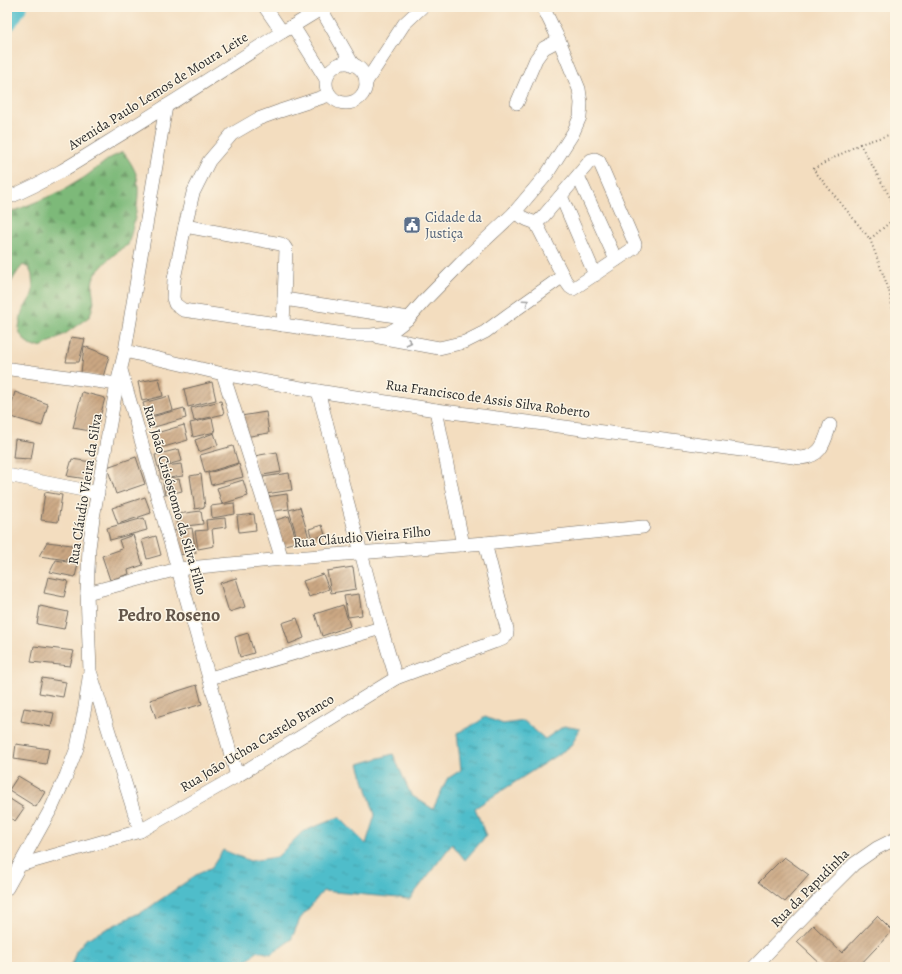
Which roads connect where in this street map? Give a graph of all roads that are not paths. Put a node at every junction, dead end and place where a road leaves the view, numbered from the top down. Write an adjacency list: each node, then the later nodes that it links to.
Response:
1 (266, 7): 6 (street)
2 (422, 7): 10 (street)
3 (543, 7): 7 (street)
4 (322, 8): 5 (street, Avenida Paulo Lemos de Moura Leite); 8 (street)
5 (294, 26): 6 (street, Avenida Paulo Lemos de Moura Leite); 9 (street)
6 (282, 32): 13 (street, Avenida Paulo Lemos de Moura Leite)
7 (559, 40): 12 (street); 17 (street)
8 (353, 65): 9 (street); 10 (street)
9 (326, 79): 11 (street)
10 (366, 82): 11 (street)
11 (329, 95): 19 (street)
12 (517, 103)
13 (166, 106): 16 (street, Avenida Paulo Lemos de Moura Leite); 27 (street, Rua Cláudio Vieira da Silva)
14 (578, 176): 15 (street); 20 (street); 20 (street)
15 (561, 196): 18 (street); 21 (street)
16 (7, 198)
17 (514, 213): 18 (street); 24 (street)
18 (536, 223): 22 (street)
19 (185, 226): 23 (street); 25 (street)
20 (616, 260): 21 (street)
21 (595, 274): 22 (street)
22 (563, 276): 26 (street, one-way to 22)
23 (284, 299): 24 (street); 25 (street)
24 (409, 318): 26 (street)
25 (283, 325): 26 (street)
26 (371, 335)
27 (125, 351): 29 (street, Rua Cláudio Vieira da Silva); 30 (street, Rua Francisco de Assis Silva Roberto)
28 (11, 369): 31 (street)
29 (121, 370): 31 (street, Rua Cláudio Vieira da Silva); 42 (street, Rua João Crisóstomo da Silva Filho)
30 (223, 374): 32 (street, Rua Francisco de Assis Silva Roberto); 41 (street)
31 (117, 384): 36 (street, Rua Cláudio Vieira da Silva)
32 (318, 391): 33 (street, Rua Francisco de Assis Silva Roberto); 40 (street)
33 (436, 410): 34 (street, Rua Francisco de Assis Silva Roberto); 39 (street)
34 (830, 425)
35 (7, 475): 36 (street)
36 (98, 493): 43 (street, Rua Cláudio Vieira da Silva)
37 (643, 527): 38 (street, Rua Cláudio Vieira Filho)
38 (486, 543): 39 (street, Rua Cláudio Vieira Filho); 47 (street, Rua João Uchoa Castelo Branco)
39 (463, 545): 40 (street, Rua Cláudio Vieira Filho)
40 (360, 553): 41 (street, Rua Cláudio Vieira Filho); 44 (street)
41 (282, 559): 42 (street, Rua Cláudio Vieira Filho)
42 (178, 569): 43 (street, Rua Cláudio Vieira Filho); 46 (street, Rua João Crisóstomo da Silva Filho)
43 (87, 593): 45 (street, Rua Cláudio Vieira da Silva)
44 (381, 628): 46 (street); 47 (street)
45 (90, 671): 49 (street); 51 (street, Rua Cláudio Vieira da Silva)
46 (210, 678): 48 (street, Rua João Crisóstomo da Silva Filho)
47 (396, 678): 48 (street, Rua João Uchoa Castelo Branco)
48 (237, 776): 49 (street, Rua João Uchoa Castelo Branco)
49 (140, 831): 51 (street, Rua João Uchoa Castelo Branco)
50 (895, 839): 53 (street, Rua da Papudinha)
51 (20, 865): 52 (street, Rua Cláudio Vieira da Silva)
52 (7, 888)
53 (754, 967)

